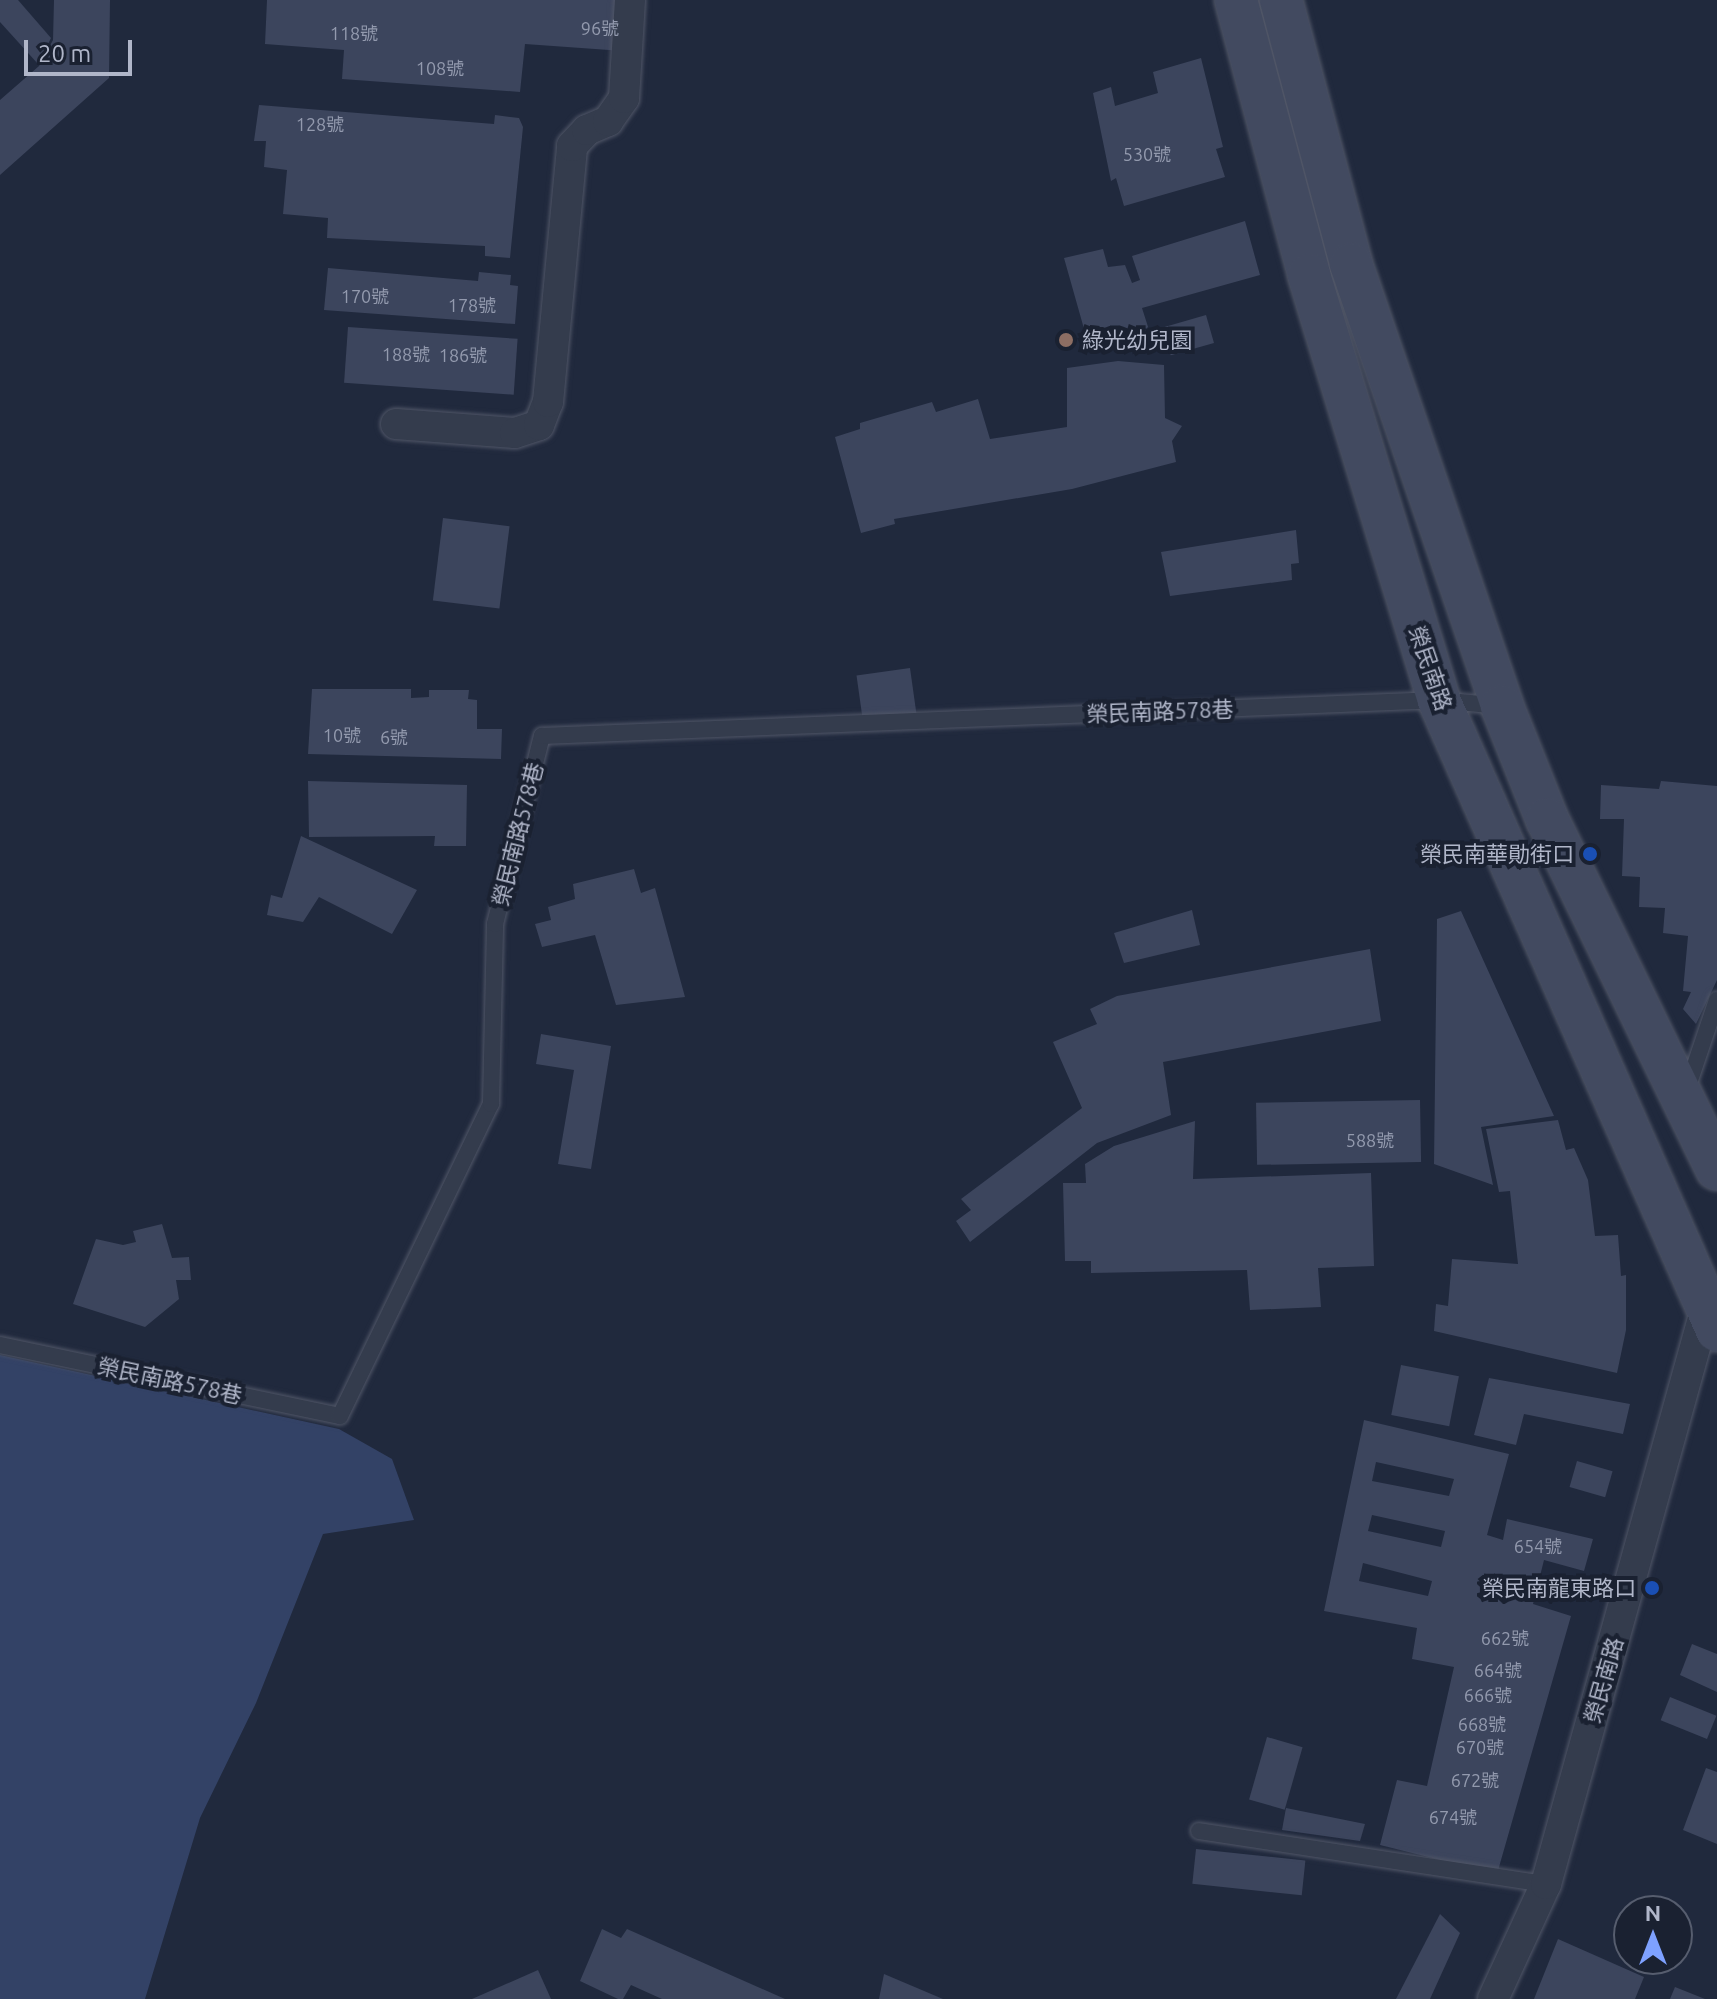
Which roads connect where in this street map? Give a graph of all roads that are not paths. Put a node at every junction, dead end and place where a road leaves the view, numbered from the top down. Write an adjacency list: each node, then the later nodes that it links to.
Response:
1 (630, 0): 6 (street)
2 (1236, 0): 5 (street, 榮民南路)
3 (1281, 0): 4 (street)
4 (1351, 264): 5 (street); 8 (street)
5 (1309, 275): 7 (street, 榮民南路)
6 (396, 424)
7 (1439, 700): 8 (lane, 榮民南路578巷); 12 (street, 榮民南路); 13 (lane, 榮民南路578巷)
8 (1502, 706): 10 (street)
9 (1717, 1000): 10 (lane)
10 (1684, 1099): 11 (street)
11 (1717, 1169)
12 (1713, 1312): 15 (street, 榮民南路)
13 (0, 1345)
14 (1199, 1831): 15 (lane)
15 (1546, 1884): 16 (street, 榮民南路)
16 (1493, 1999)

